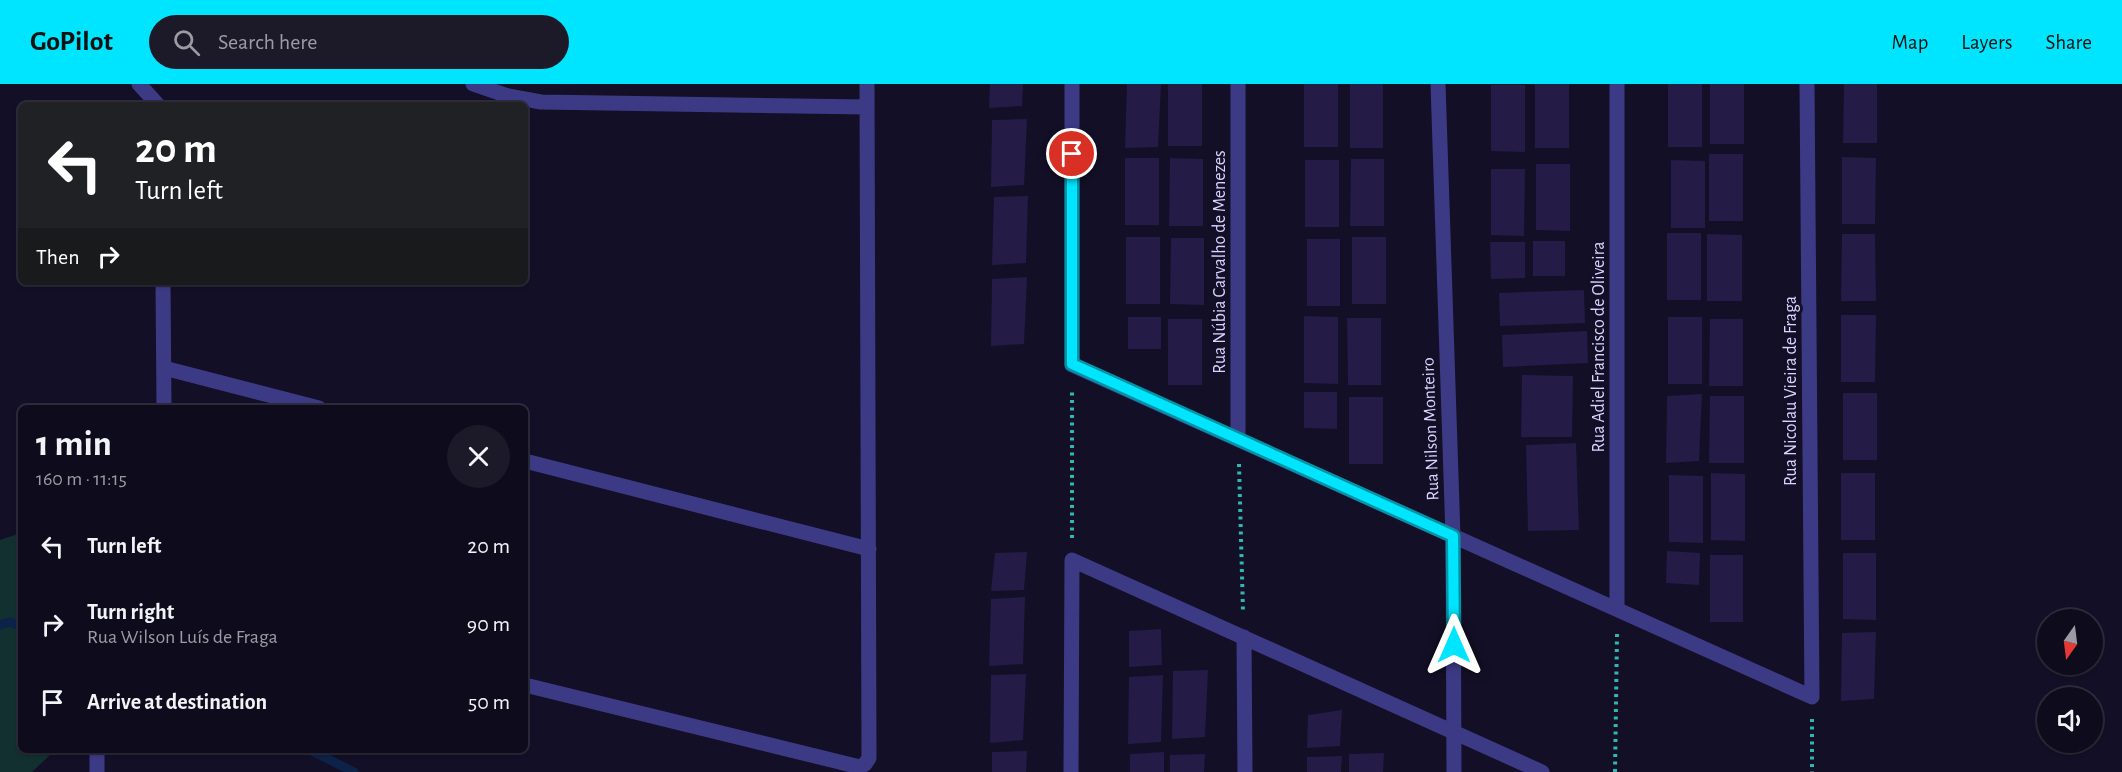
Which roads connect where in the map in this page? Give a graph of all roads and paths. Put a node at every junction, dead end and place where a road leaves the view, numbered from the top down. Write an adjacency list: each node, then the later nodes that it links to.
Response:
1 (139, 84): 9 (street)
2 (473, 84): 10 (street)
3 (867, 84): 10 (street)
4 (1072, 84): 12 (street)
5 (1238, 84): 16 (street, Rua Núbia Carvalho de Menezes)
6 (1438, 84): 18 (street, Rua Nilson Monteiro)
7 (1617, 84): 21 (street, Rua Adiel Francisco de Oliveira)
8 (1807, 84): 24 (street, Rua Nicolau Vieira de Fraga)
9 (155, 102)
10 (867, 107): 19 (street)
11 (163, 285): 13 (street)
12 (1072, 364): 16 (street); 20 (path)
13 (164, 368): 14 (street); 15 (street)
14 (164, 405)
15 (307, 405)
16 (1238, 439): 18 (street); 22 (path)
17 (528, 462): 19 (street)
18 (1453, 536): 21 (street); 25 (street, Rua Nilson Monteiro)
19 (870, 549): 23 (street)
20 (1072, 560): 22 (street); 28 (street)
21 (1617, 609): 24 (street); 32 (path)
22 (1244, 637): 25 (street); 29 (street)
23 (528, 686)
24 (1812, 697): 33 (path)
25 (1454, 732): 30 (street, Rua Nilson Monteiro); 31 (street)
26 (97, 753): 27 (street)
27 (96, 772)
28 (1071, 772)
29 (1245, 772)
30 (1454, 772)
31 (1542, 772)
32 (1615, 772)
33 (1812, 772)

